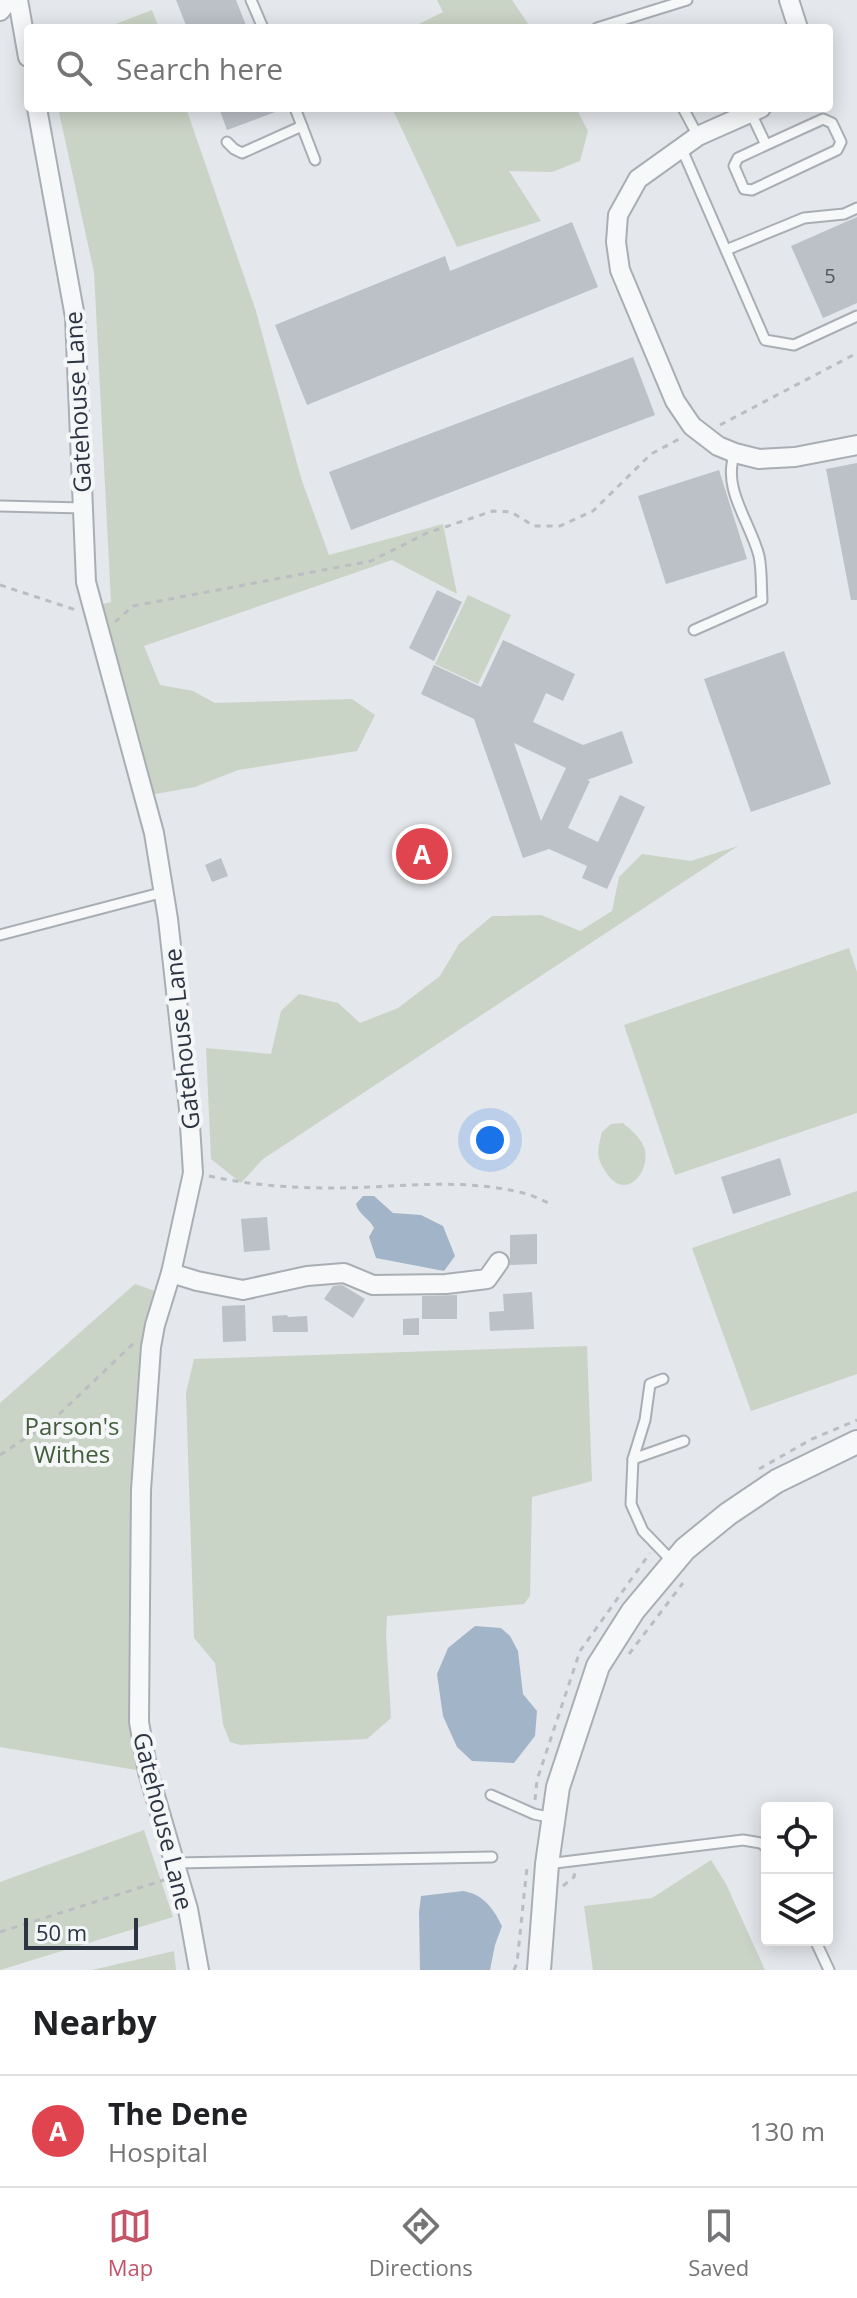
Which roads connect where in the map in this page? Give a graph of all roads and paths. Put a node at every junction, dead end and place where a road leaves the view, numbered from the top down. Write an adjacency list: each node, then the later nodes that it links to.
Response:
1 (9, 0): 6 (street)
2 (18, 0): 10 (street)
3 (251, 0): 7 (lane)
4 (687, 0): 8 (lane)
5 (789, 0): 9 (street)
6 (0, 11)
7 (261, 24)
8 (610, 24)
9 (797, 24)
10 (24, 34)
11 (38, 112): 31 (street, Gatehouse Lane)
12 (297, 112): 16 (lane)
13 (685, 112): 17 (lane)
14 (754, 112): 17 (street)
15 (756, 112): 19 (lane)
16 (302, 126): 18 (lane); 21 (lane)
17 (698, 136): 20 (street)
18 (227, 142)
19 (766, 145): 19 (lane)
20 (681, 147): 23 (lane); 26 (street)
21 (315, 160)
22 (857, 208): 23 (lane)
23 (726, 250): 24 (lane)
24 (857, 316)
25 (857, 353): 27 (path)
26 (692, 426): 29 (street); 33 (path)
27 (717, 426)
28 (857, 445): 29 (street)
29 (735, 453): 34 (lane)
30 (0, 506): 31 (lane)
31 (83, 508): 33 (street, Gatehouse Lane)
32 (0, 585): 33 (path)
33 (98, 627): 35 (street, Gatehouse Lane)
34 (694, 630)
35 (164, 892): 36 (lane); 37 (street, Gatehouse Lane)
36 (0, 935)
37 (193, 1173): 38 (path); 40 (street, Gatehouse Lane)
38 (551, 1204)
39 (499, 1262): 40 (street)
40 (171, 1273): 41 (street, Gatehouse Lane)
41 (155, 1325): 45 (path); 54 (street, Gatehouse Lane)
42 (663, 1379): 46 (lane)
43 (684, 1441): 46 (lane)
44 (857, 1442): 47 (street)
45 (0, 1455)
46 (633, 1459): 47 (lane)
47 (681, 1568): 48 (path); 50 (street)
48 (627, 1657)
49 (491, 1795): 50 (lane)
50 (553, 1818): 53 (street)
51 (761, 1843): 53 (lane)
52 (492, 1857): 54 (lane)
53 (547, 1864): 57 (street)
54 (176, 1868): 55 (path); 58 (street, Gatehouse Lane)
55 (0, 1932)
56 (818, 1946): 59 (lane)
57 (538, 1969)
58 (199, 1970)
59 (829, 1970)

